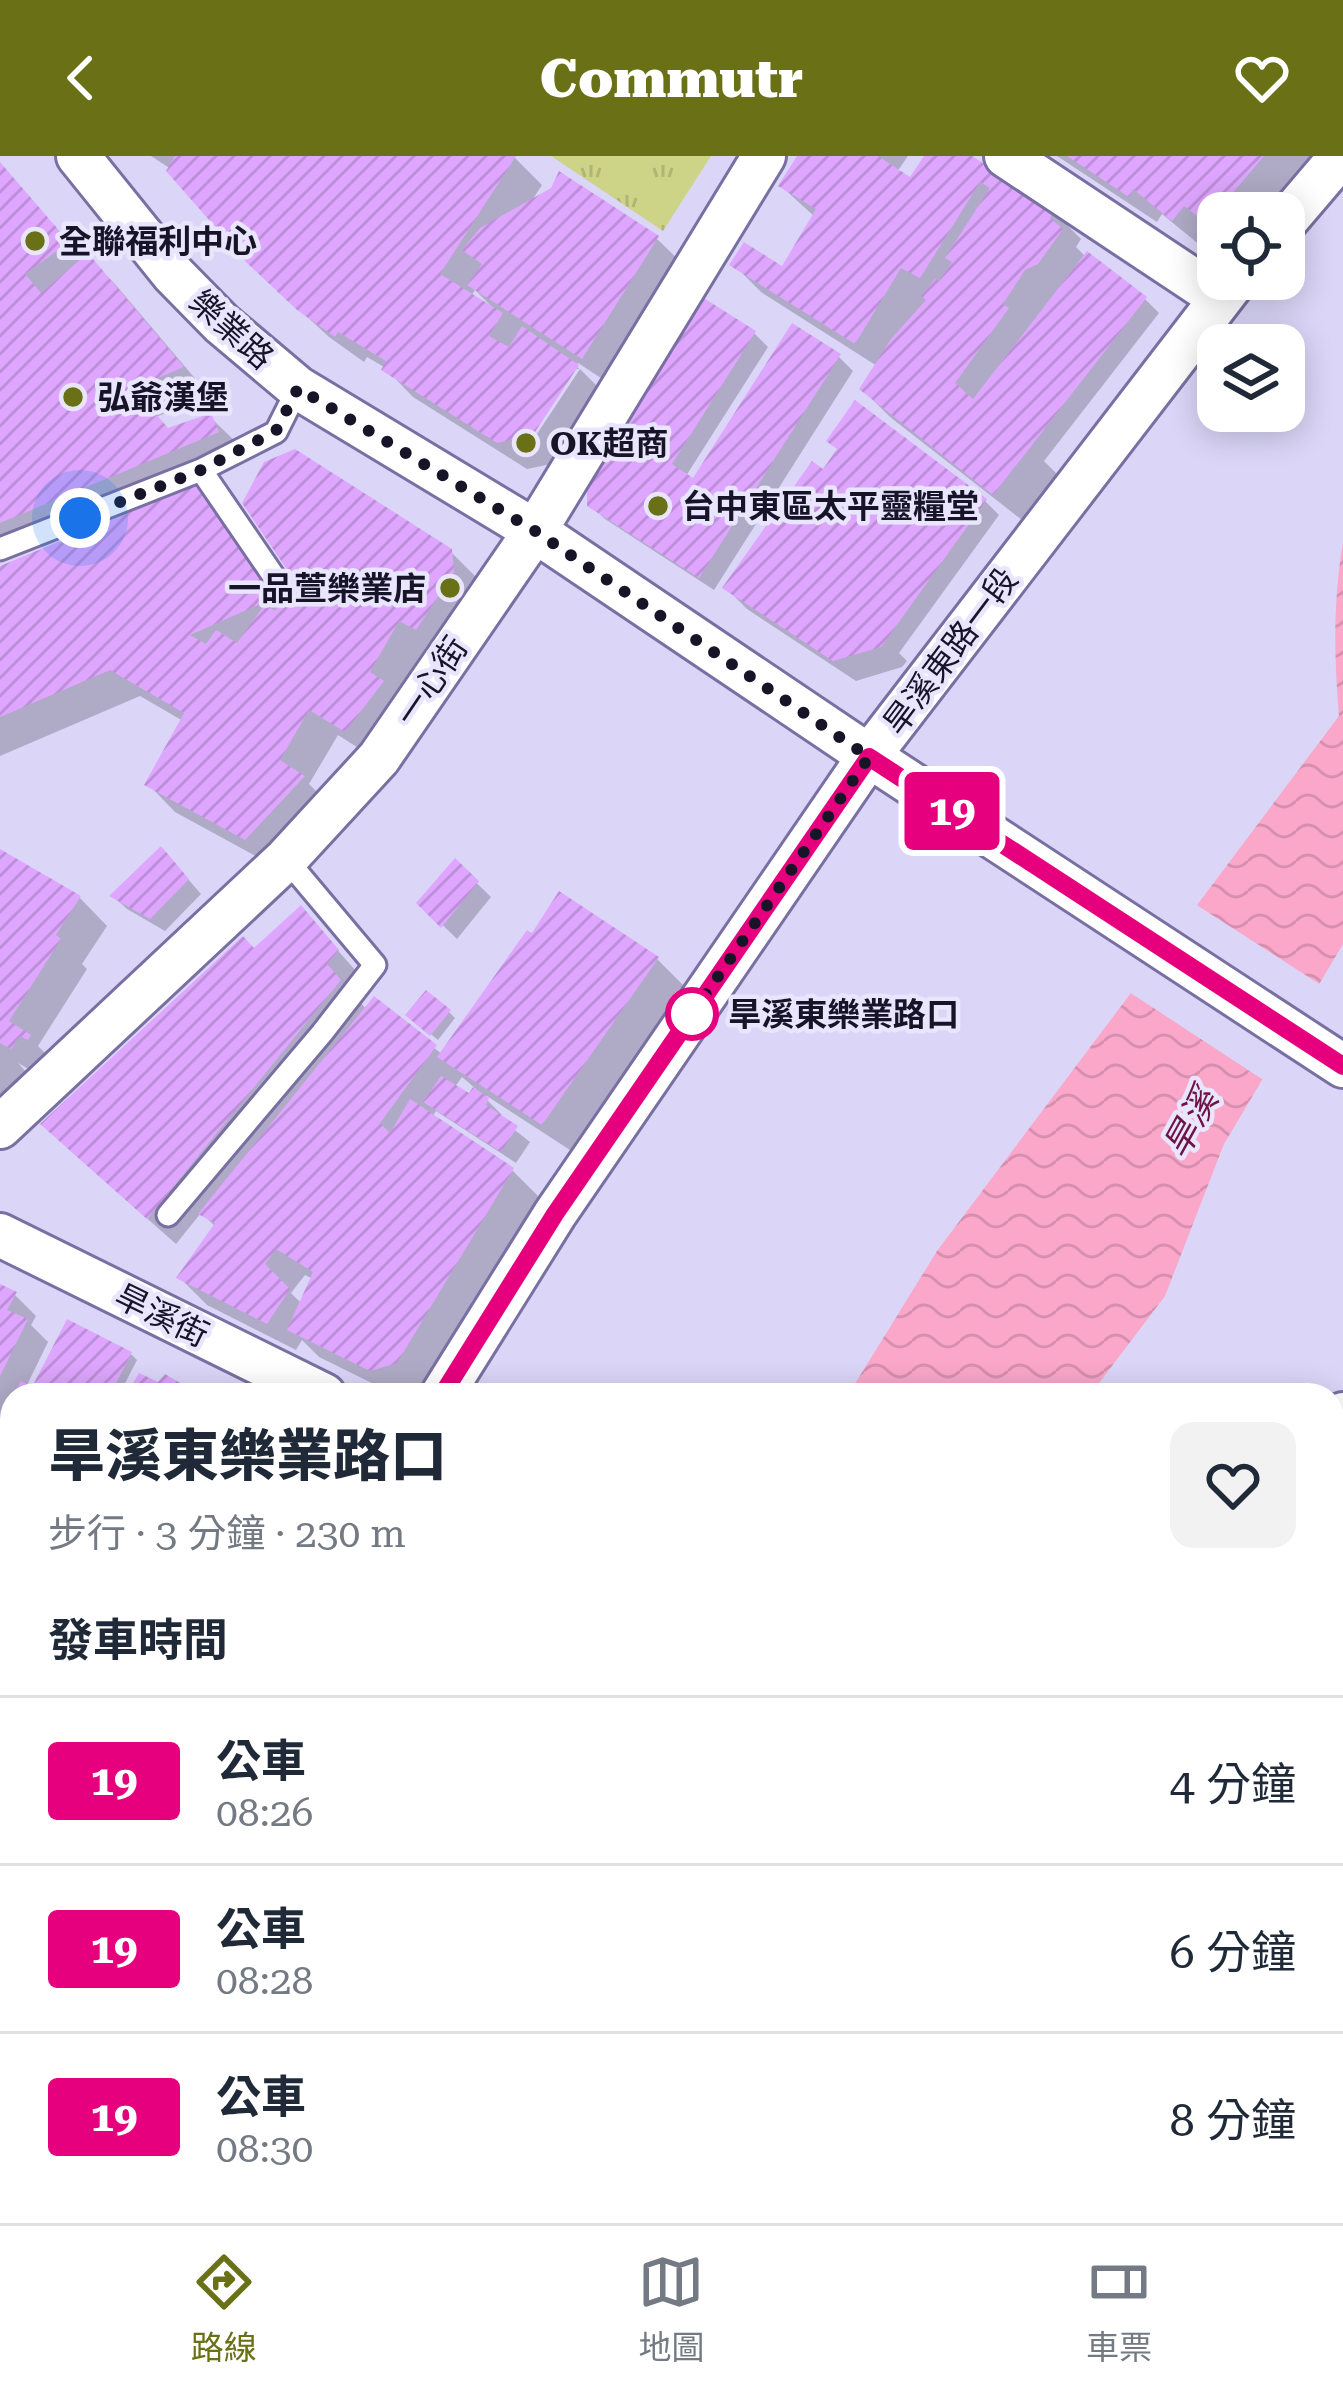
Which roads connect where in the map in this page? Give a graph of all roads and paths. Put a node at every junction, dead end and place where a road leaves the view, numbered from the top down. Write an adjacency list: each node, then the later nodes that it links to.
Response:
1 (78, 156): 8 (street, 樂業路)
2 (764, 156): 10 (street, 一心街)
3 (1006, 156): 6 (street)
4 (1341, 156): 5 (street)
5 (1305, 198)
6 (1197, 270)
7 (1219, 300): 13 (street, 旱溪東路一段)
8 (298, 388): 9 (lane); 10 (street, 樂業路)
9 (201, 470): 11 (lane); 12 (lane)
10 (535, 531): 13 (street, 樂業路); 14 (street, 一心街)
11 (0, 549)
12 (279, 584)
13 (869, 757): 15 (street, 樂業路); 20 (street, 旱溪東路一段)
14 (286, 860): 16 (street, 一心街); 17 (lane)
15 (1343, 1066)
16 (0, 1127)
17 (168, 1216)
18 (0, 1234): 19 (street, 旱溪街)
19 (300, 1383)
20 (449, 1383)

